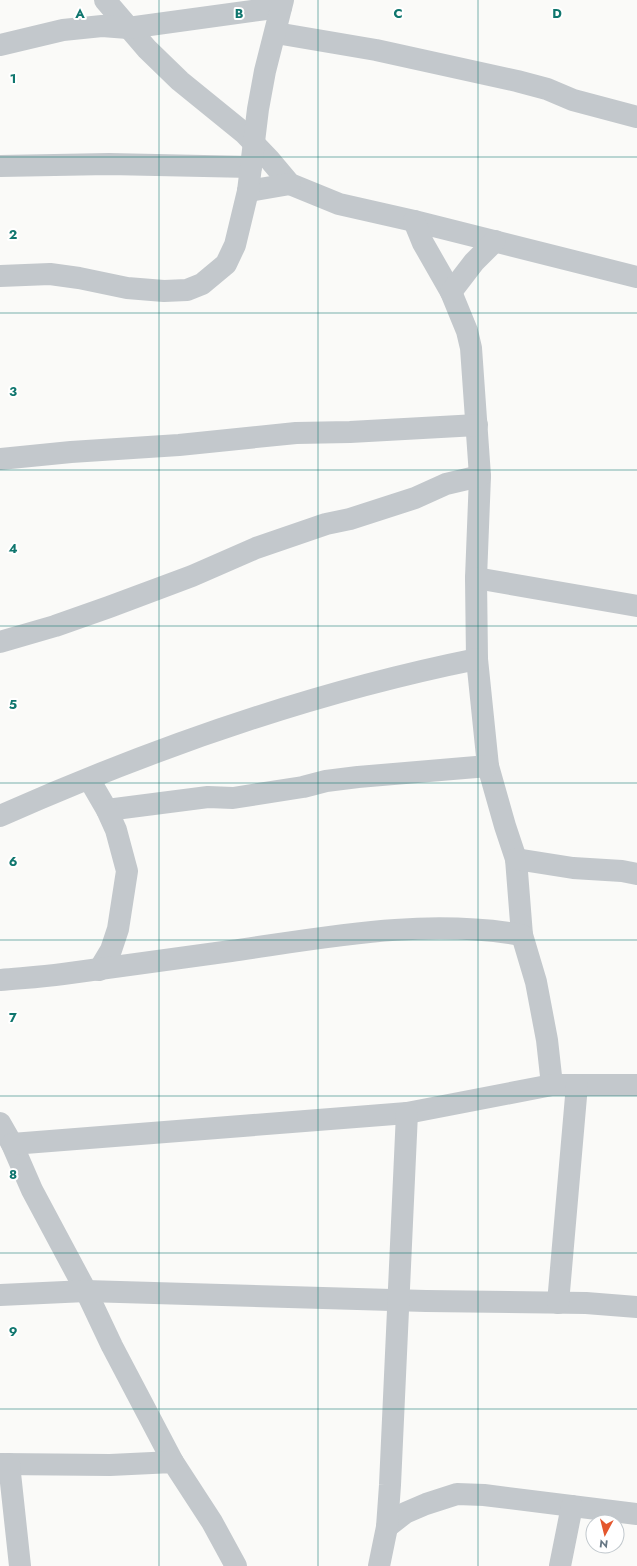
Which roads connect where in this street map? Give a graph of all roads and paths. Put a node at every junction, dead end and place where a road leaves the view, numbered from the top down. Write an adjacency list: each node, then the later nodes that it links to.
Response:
1 (105, 0): 3 (street)
2 (282, 4): 3 (street); 4 (street)
3 (128, 28): 5 (street); 7 (street)
4 (276, 33): 6 (street); 7 (street)
5 (0, 46)
6 (637, 117)
7 (254, 143): 9 (street); 10 (street)
8 (0, 166): 9 (street)
9 (251, 167): 11 (street)
10 (290, 184): 11 (street); 12 (street)
11 (248, 191): 14 (street)
12 (414, 221): 13 (street); 16 (street)
13 (495, 241): 15 (street); 16 (street)
14 (0, 276)
15 (637, 277)
16 (451, 292): 17 (street)
17 (478, 424): 18 (street); 19 (street)
18 (0, 459)
19 (480, 476): 20 (street); 22 (street)
20 (476, 578): 21 (street); 23 (street)
21 (637, 606)
22 (0, 642)
23 (477, 659): 24 (street); 25 (street)
24 (488, 766): 26 (street); 28 (street)
25 (89, 779): 26 (street); 27 (street)
26 (108, 810): 31 (street)
27 (0, 816)
28 (516, 859): 29 (street); 30 (street)
29 (637, 874)
30 (522, 935): 31 (street); 33 (street)
31 (99, 970): 32 (street)
32 (0, 980)
33 (552, 1085): 34 (street); 36 (street)
34 (577, 1085): 35 (street); 42 (street)
35 (637, 1085)
36 (407, 1113): 38 (street); 41 (street)
37 (0, 1123): 38 (street)
38 (12, 1144): 39 (street)
39 (86, 1291): 40 (street); 41 (street); 44 (street)
40 (0, 1295)
41 (399, 1300): 42 (street); 48 (street)
42 (558, 1303): 43 (street)
43 (637, 1307)
44 (173, 1462): 45 (street); 50 (street)
45 (5, 1464): 49 (street)
46 (572, 1506): 47 (street); 48 (street); 52 (street)
47 (637, 1514)
48 (387, 1527): 51 (street)
49 (20, 1566)
50 (236, 1566)
51 (379, 1566)
52 (560, 1566)

